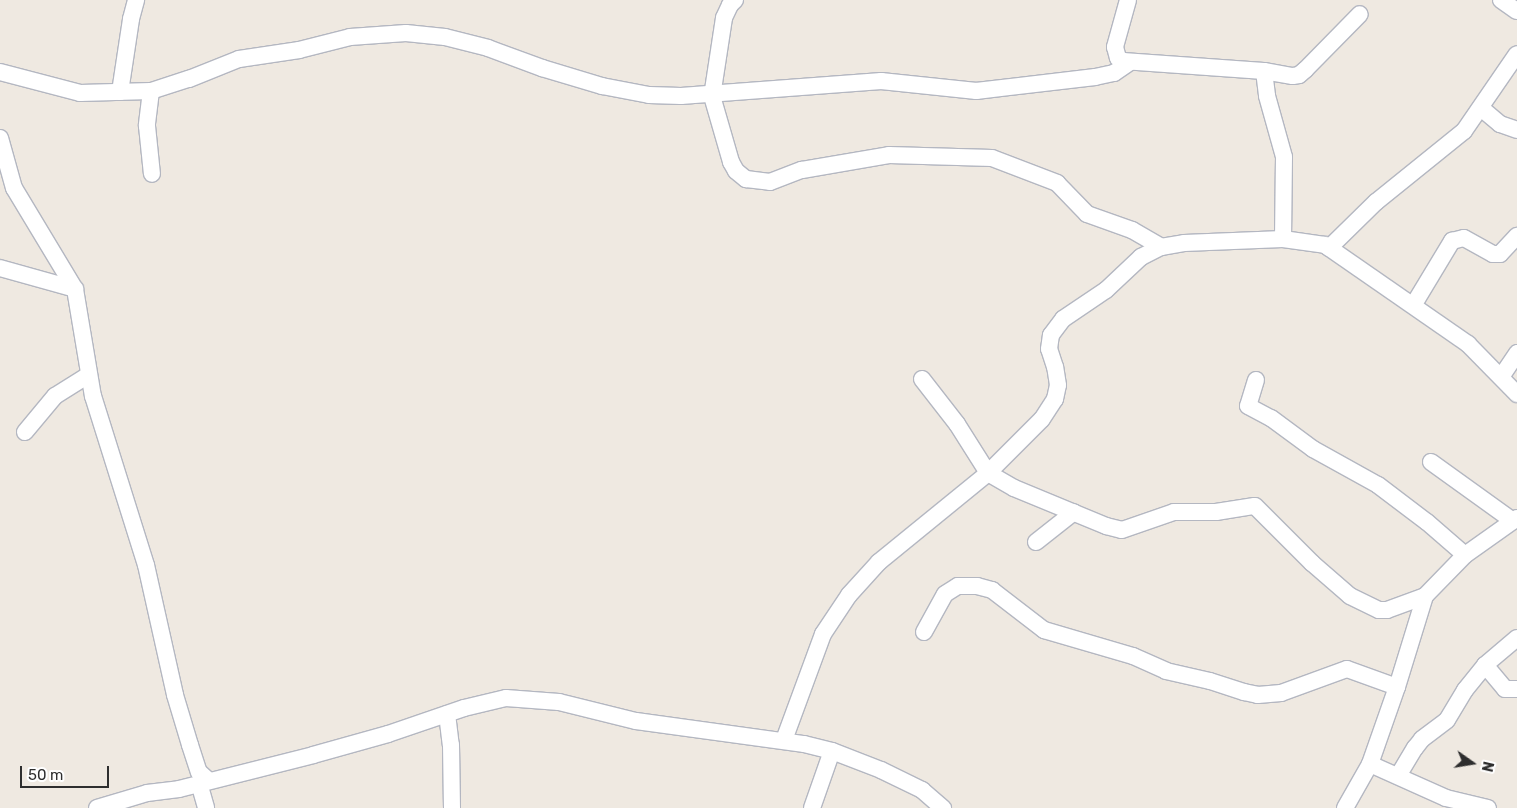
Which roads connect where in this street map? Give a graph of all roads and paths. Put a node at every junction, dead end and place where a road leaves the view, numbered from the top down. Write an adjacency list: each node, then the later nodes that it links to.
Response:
1 (136, 0): 12 (street)
2 (735, 0): 13 (street)
3 (1128, 0): 8 (street)
4 (1501, 0): 5 (street)
5 (1517, 11)
6 (1360, 14): 9 (street)
7 (1517, 54): 14 (street)
8 (1129, 63): 9 (street); 13 (street)
9 (1264, 71): 19 (street)
10 (0, 72): 12 (street)
11 (150, 91): 12 (street); 13 (street); 17 (street)
12 (120, 92)
13 (712, 96): 20 (street)
14 (1481, 108): 15 (street); 21 (street)
15 (1517, 130)
16 (0, 138): 23 (street)
17 (152, 174)
18 (1517, 236): 24 (street)
19 (1283, 239): 20 (street); 21 (street)
20 (1161, 247): 33 (street)
21 (1329, 248): 24 (street)
22 (0, 268): 23 (street)
23 (75, 289): 26 (street)
24 (1414, 304): 27 (street)
25 (1517, 353): 27 (street)
26 (88, 375): 31 (street); 49 (street)
27 (1501, 377): 30 (street)
28 (922, 379): 33 (street)
29 (1256, 380): 37 (street)
30 (1517, 394)
31 (25, 432)
32 (1431, 462): 35 (street)
33 (988, 473): 34 (street); 45 (street)
34 (1074, 512): 36 (street); 38 (street)
35 (1515, 520): 37 (street)
36 (1036, 542)
37 (1465, 555): 38 (street)
38 (1425, 596): 42 (street)
39 (924, 632): 42 (street)
40 (1517, 638): 41 (street)
41 (1485, 665): 43 (street); 48 (street)
42 (1397, 687): 47 (street)
43 (1517, 689)
44 (446, 714): 45 (street); 49 (street); 53 (street)
45 (784, 740): 46 (street)
46 (832, 751): 54 (street); 55 (street)
47 (1370, 764): 48 (street); 56 (street)
48 (1398, 776): 57 (street)
49 (203, 781): 50 (street); 52 (street)
50 (122, 804): 51 (street)
51 (96, 808)
52 (206, 808)
53 (452, 808)
54 (812, 808)
55 (943, 808)
56 (1345, 808)
57 (1488, 808)

